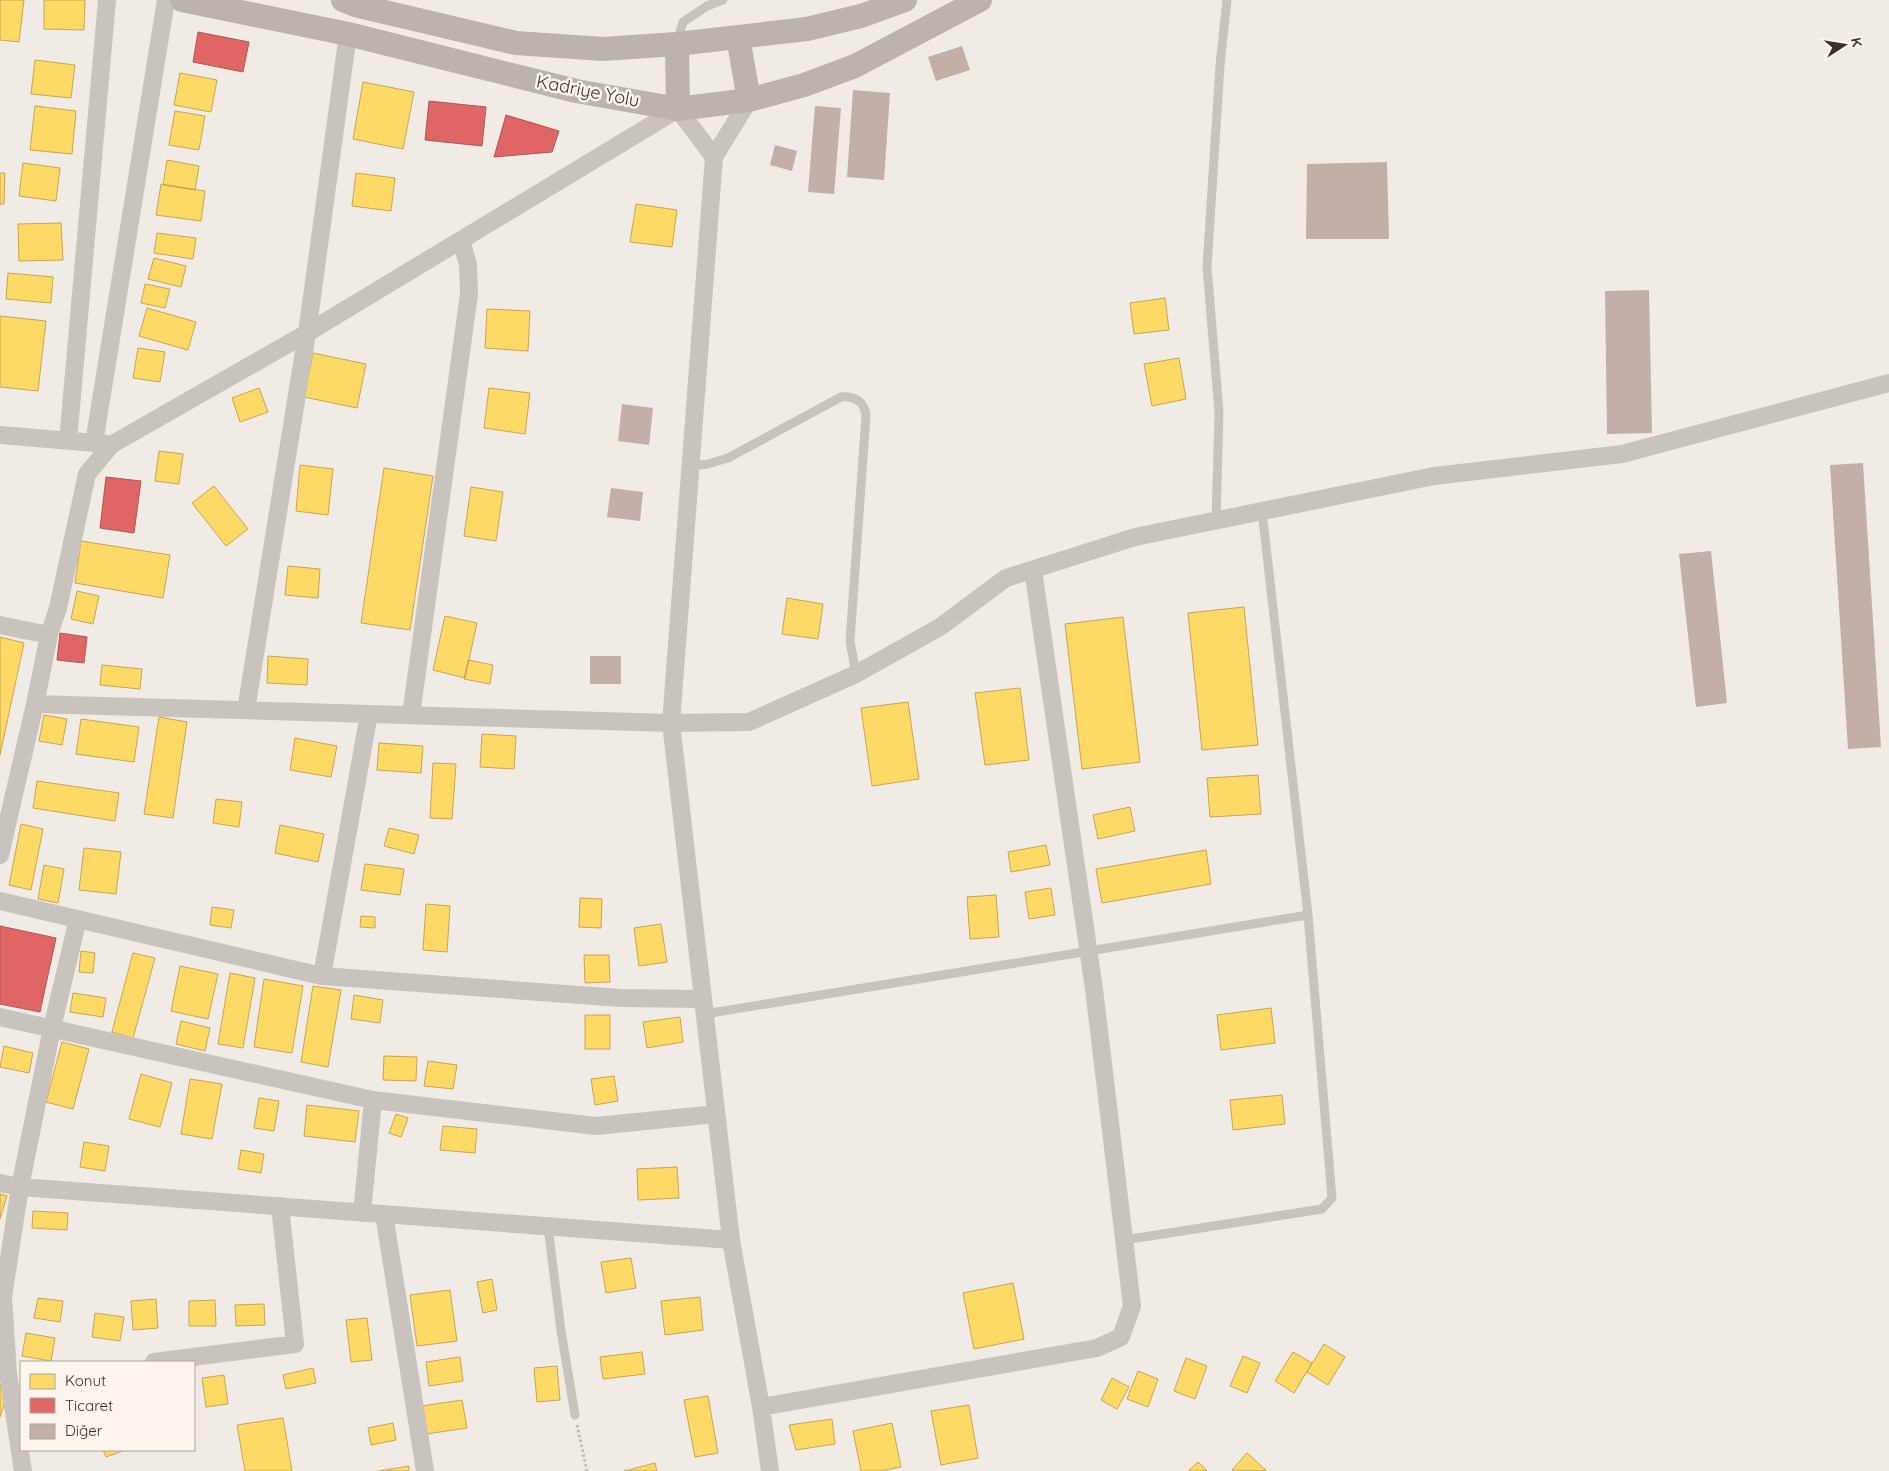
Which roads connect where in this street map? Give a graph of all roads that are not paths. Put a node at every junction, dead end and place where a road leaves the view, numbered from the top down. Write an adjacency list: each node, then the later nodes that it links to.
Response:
1 (107, 0): 19 (street)
2 (166, 0): 20 (street)
3 (182, 0): 9 (main road, Kadriye Yolu)
4 (343, 0): 11 (main road, Kadriye Yolu)
5 (723, 0): 11 (lane)
6 (905, 0): 10 (main road, Kadriye Yolu)
7 (980, 0): 12 (main road, Kadriye Yolu)
8 (1227, 0): 23 (lane)
9 (348, 34): 13 (main road, Kadriye Yolu); 16 (street)
10 (738, 37): 11 (main road, Kadriye Yolu); 12 (main road)
11 (677, 44): 13 (main road)
12 (749, 100): 13 (main road, Kadriye Yolu); 14 (street)
13 (678, 109): 14 (street); 15 (street)
14 (714, 157): 21 (street)
15 (462, 241): 16 (street); 31 (street)
16 (307, 333): 20 (street); 29 (street)
17 (1889, 383): 22 (street)
18 (0, 435): 19 (street)
19 (68, 441): 20 (street)
20 (103, 444): 26 (street)
21 (691, 466): 27 (lane); 32 (street)
22 (1262, 511): 23 (street); 35 (lane)
23 (1216, 521): 24 (street)
24 (1033, 570): 27 (street); 37 (street)
25 (0, 625): 26 (street)
26 (49, 635): 28 (street)
27 (856, 674): 32 (street)
28 (35, 704): 29 (street); 33 (street)
29 (246, 710): 30 (street)
30 (369, 714): 31 (street); 38 (street)
31 (411, 715): 32 (street)
32 (671, 723): 39 (street)
33 (0, 855)
34 (0, 901): 36 (street)
35 (1308, 915): 37 (lane); 51 (lane)
36 (78, 919): 38 (street); 41 (street)
37 (1088, 951): 39 (lane); 51 (street)
38 (322, 976): 39 (street)
39 (704, 1006): 43 (street)
40 (0, 1017): 41 (street)
41 (52, 1028): 42 (street); 45 (street)
42 (373, 1100): 43 (street); 47 (street)
43 (716, 1114): 50 (street)
44 (0, 1184): 45 (street)
45 (20, 1187): 46 (street); 53 (street)
46 (280, 1206): 47 (street); 52 (street)
47 (362, 1213): 48 (street)
48 (384, 1214): 49 (street); 60 (street)
49 (548, 1227): 50 (street); 56 (lane)
50 (731, 1240): 55 (street)
51 (1124, 1240): 55 (street)
52 (162, 1361)
53 (4, 1362): 54 (street)
54 (15, 1380): 57 (street)
55 (761, 1407): 61 (street)
56 (575, 1415)
57 (20, 1437)
58 (21, 1451): 59 (street)
59 (23, 1471)
60 (425, 1471)
61 (770, 1471)

